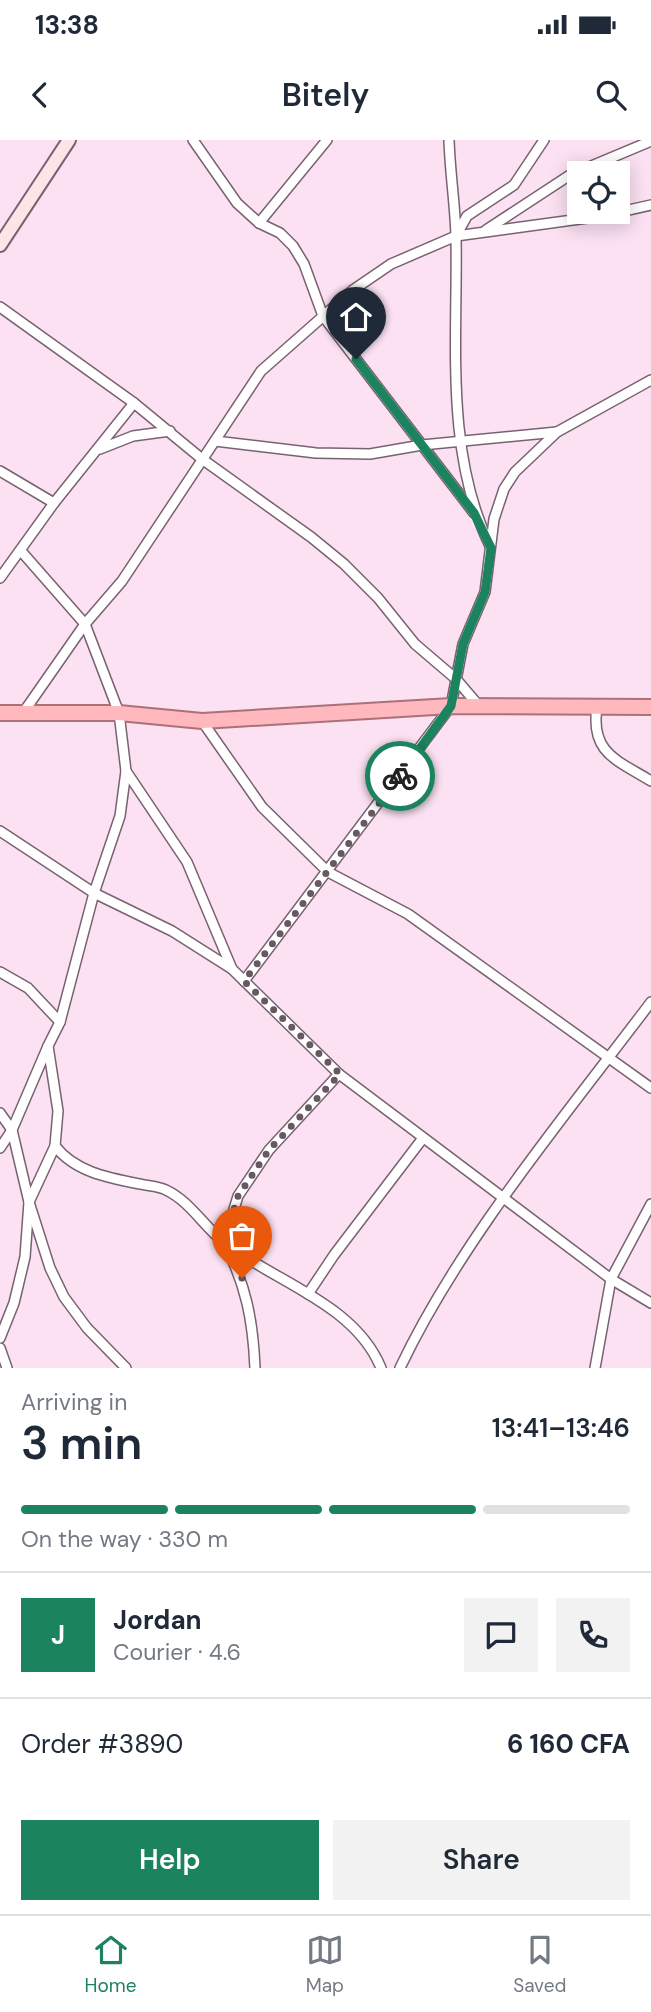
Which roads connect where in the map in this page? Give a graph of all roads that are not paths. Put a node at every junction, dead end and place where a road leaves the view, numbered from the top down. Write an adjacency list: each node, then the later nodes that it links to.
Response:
1 (69, 140): 11 (main road)
2 (193, 140): 8 (street)
3 (327, 140): 8 (street)
4 (449, 140): 10 (street)
5 (544, 140): 10 (street)
6 (651, 141): 9 (street)
7 (651, 205): 9 (street)
8 (259, 223): 13 (street)
9 (481, 233): 10 (street)
10 (456, 236): 13 (street); 19 (street)
11 (0, 245)
12 (0, 307): 15 (street)
13 (323, 316): 18 (street); 20 (street)
14 (651, 380): 17 (street)
15 (135, 403): 16 (street); 21 (street)
16 (170, 431): 21 (street); 22 (street)
17 (557, 432): 19 (street); 26 (street)
18 (215, 441): 20 (street); 22 (street)
19 (462, 441): 20 (street); 25 (street)
20 (422, 445): 25 (street)
21 (98, 450): 24 (street)
22 (202, 459): 29 (street); 30 (street)
23 (0, 471): 24 (street)
24 (54, 503): 27 (street)
25 (474, 513): 26 (street)
26 (491, 548): 30 (street)
27 (20, 551): 28 (street); 29 (street)
28 (0, 578)
29 (85, 624): 36 (street); 37 (street)
30 (456, 679): 31 (street); 32 (street)
31 (451, 706): 32 (highway); 38 (highway); 42 (street)
32 (479, 706): 34 (highway)
33 (651, 706): 34 (highway)
34 (597, 707): 40 (street)
35 (0, 713): 36 (highway)
36 (23, 713): 37 (highway)
37 (119, 713): 38 (highway); 39 (street)
38 (201, 721): 42 (street)
39 (127, 771): 43 (street); 44 (street)
40 (651, 781)
41 (0, 831): 43 (street)
42 (328, 872): 46 (street); 50 (street)
43 (93, 893): 44 (street); 48 (street)
44 (232, 970): 46 (street)
45 (0, 972): 48 (street)
46 (244, 981): 51 (street)
47 (651, 1002): 50 (street)
48 (60, 1023): 49 (street)
49 (48, 1046): 54 (street); 56 (street)
50 (608, 1058): 52 (street); 58 (street)
51 (340, 1074): 55 (street); 61 (street)
52 (651, 1088)
53 (0, 1113): 54 (street)
54 (12, 1130): 57 (street); 59 (street)
55 (423, 1138): 58 (street); 63 (street)
56 (55, 1146): 59 (street); 61 (street)
57 (0, 1148)
58 (505, 1199): 62 (street); 71 (street)
59 (29, 1202): 65 (street); 68 (street)
60 (651, 1204): 62 (street)
61 (224, 1242): 63 (street); 69 (street)
62 (611, 1279): 64 (street); 72 (street)
63 (308, 1294): 70 (street)
64 (651, 1303)
65 (0, 1338)
66 (0, 1348): 67 (street)
67 (7, 1368)
68 (125, 1368)
69 (255, 1368)
70 (381, 1368)
71 (400, 1368)
72 (595, 1368)

